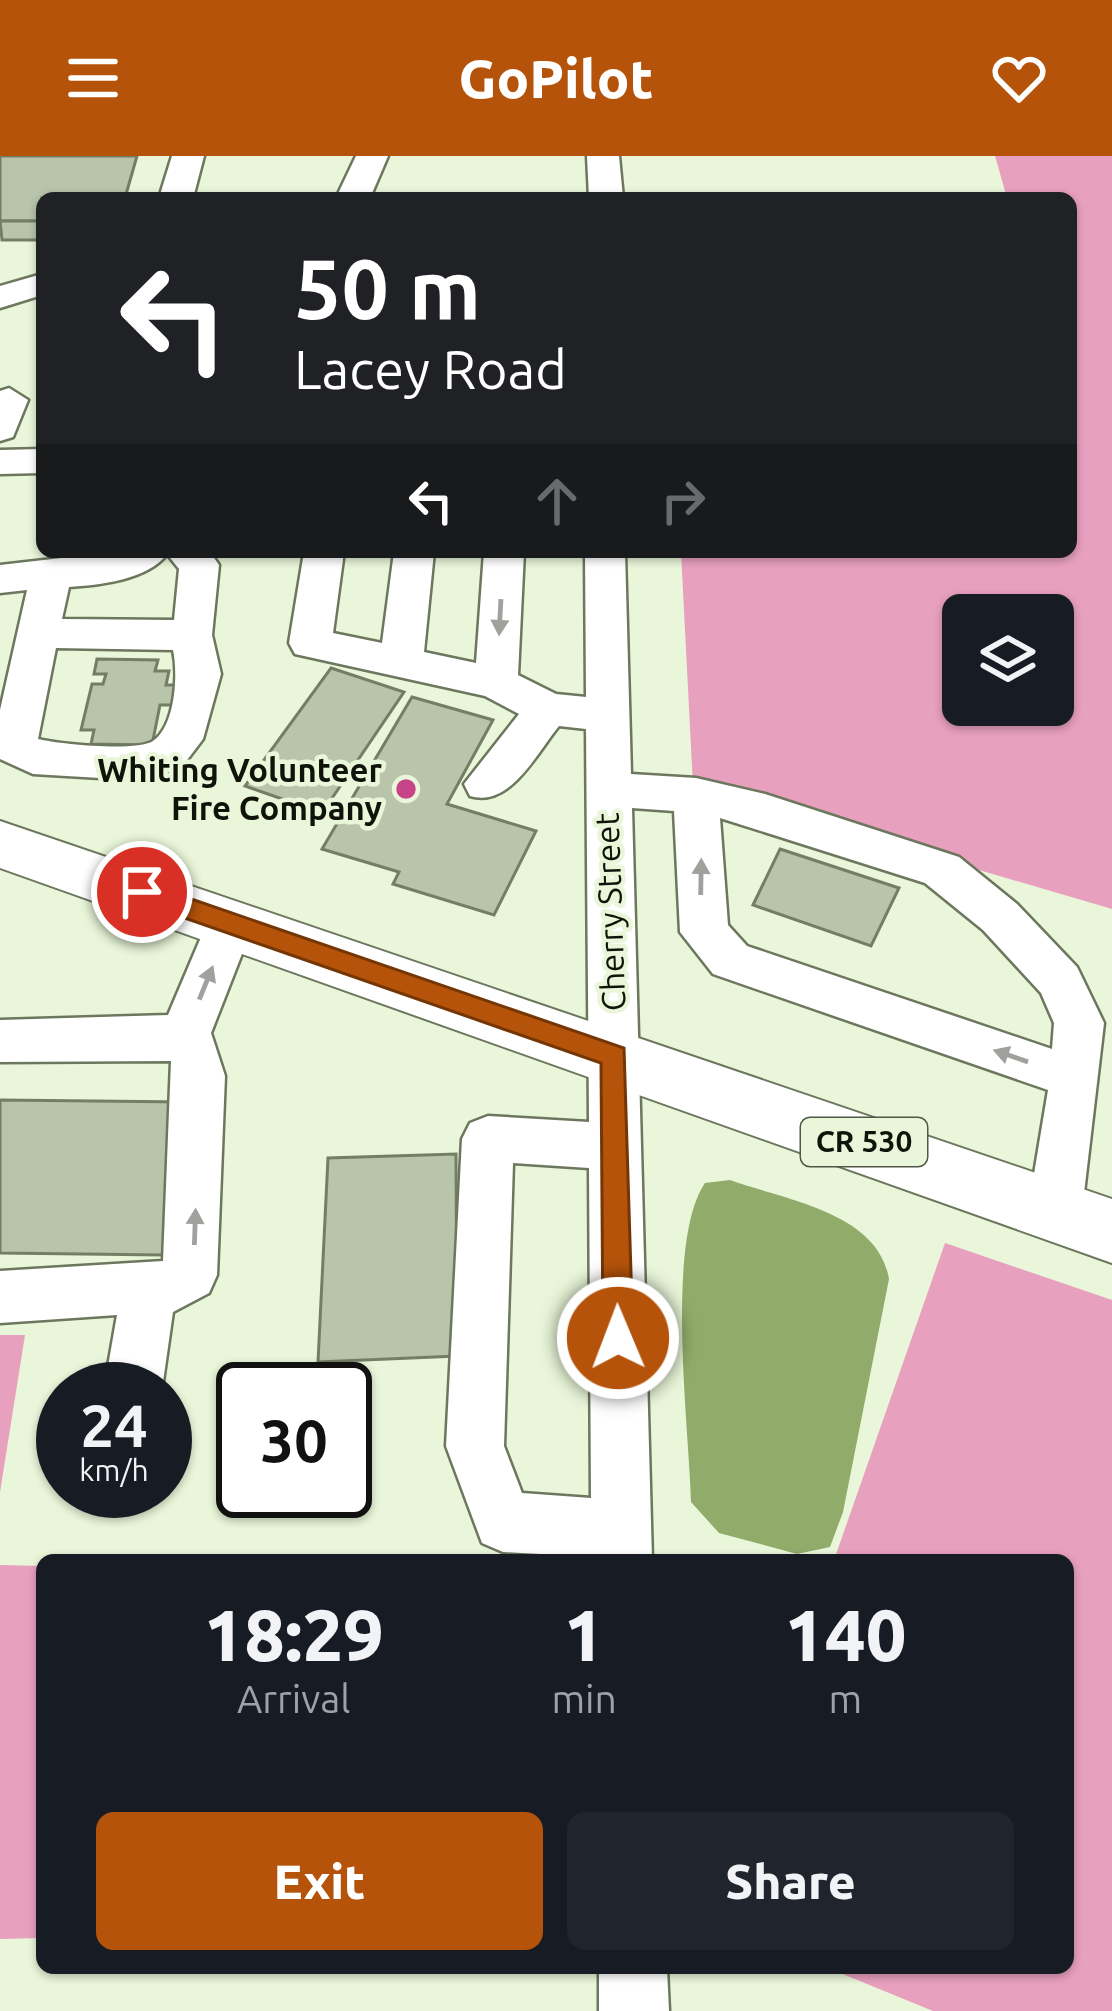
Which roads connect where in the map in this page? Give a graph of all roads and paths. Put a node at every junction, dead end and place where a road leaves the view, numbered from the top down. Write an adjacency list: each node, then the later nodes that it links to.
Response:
1 (188, 156): 4 (street)
2 (372, 156): 5 (street)
3 (603, 156): 6 (street)
4 (178, 192)
5 (356, 192)
6 (605, 192)
7 (36, 286): 8 (street)
8 (0, 297)
9 (36, 461): 10 (street)
10 (0, 462)
11 (138, 558): 17 (street)
12 (192, 558): 20 (street)
13 (323, 558): 21 (street)
14 (413, 558): 21 (street)
15 (504, 558): 22 (street, one-way to 22)
16 (605, 558): 24 (street, Cherry Street)
17 (51, 575): 18 (street); 19 (street)
18 (0, 579)
19 (38, 633): 20 (street); 20 (street)
20 (191, 635)
21 (401, 665): 22 (street)
22 (496, 683): 23 (street)
23 (548, 709): 24 (street); 25 (street)
24 (608, 716): 26 (street, Cherry Street)
25 (486, 784)
26 (607, 789): 27 (street); 32 (street, Cherry Street)
27 (696, 795): 33 (street); 33 (street, one-way to 27)
28 (3, 851): 29 (main road, CR 530)
29 (230, 923): 31 (street, one-way to 29); 32 (main road, CR 530)
30 (0, 1040): 31 (street)
31 (182, 1042): 36 (street, one-way to 31)
32 (614, 1056): 34 (street, Cherry Street); 35 (main road, CR 530)
33 (1075, 1078): 35 (street)
34 (615, 1147): 39 (street, Cherry Street); 39 (street)
35 (1083, 1221)
36 (149, 1288): 37 (street); 38 (street)
37 (0, 1297)
38 (137, 1362)
39 (622, 1545)
40 (633, 1974): 41 (street)
41 (634, 2011)

